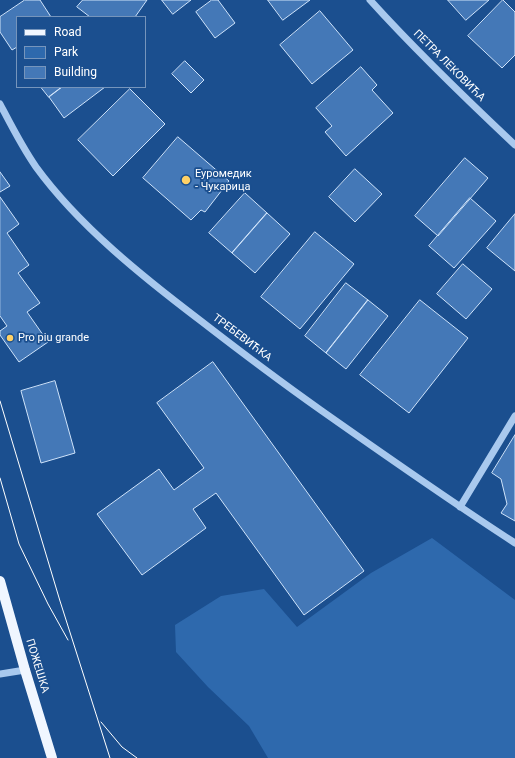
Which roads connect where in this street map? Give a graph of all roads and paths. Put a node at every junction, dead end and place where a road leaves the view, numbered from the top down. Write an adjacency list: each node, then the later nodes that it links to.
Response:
1 (370, 0): 3 (street, ПЕТРА ЛЕКОВИЋА)
2 (0, 104): 5 (street, ТРЕБЕВИЋКА)
3 (515, 145)
4 (515, 416): 5 (street)
5 (460, 507): 6 (street, ТРЕБЕВИЋКА)
6 (515, 543)
7 (0, 581): 8 (main road, ПОЖЕШКА)
8 (25, 670): 9 (street); 10 (main road, ПОЖЕШКА)
9 (0, 674)
10 (52, 758)

